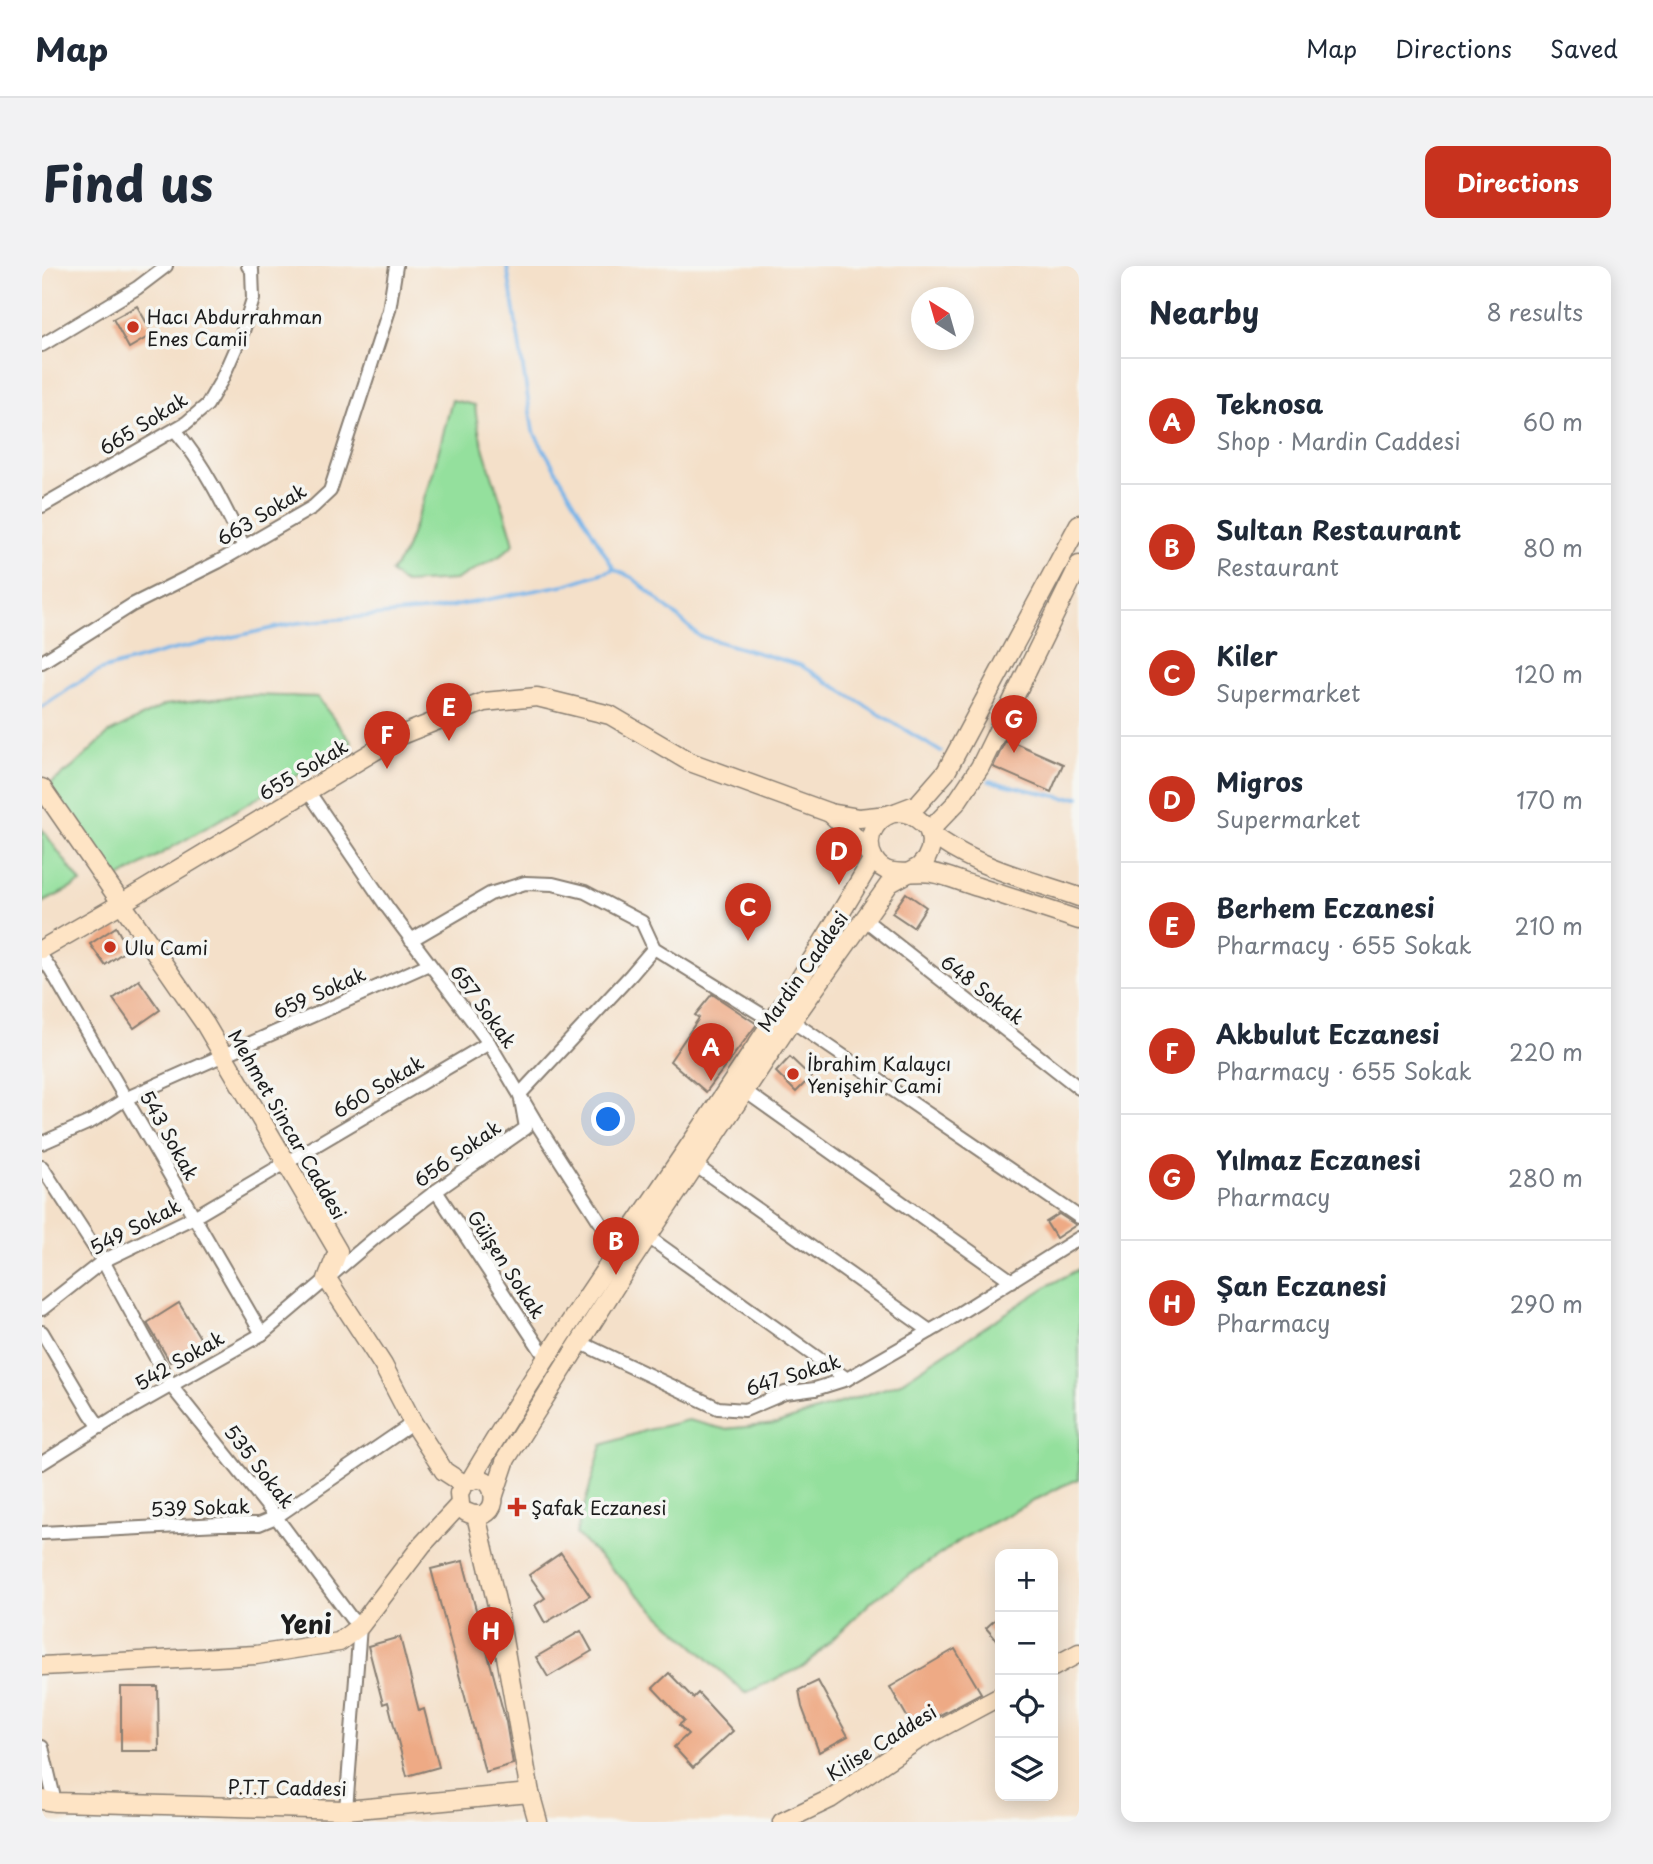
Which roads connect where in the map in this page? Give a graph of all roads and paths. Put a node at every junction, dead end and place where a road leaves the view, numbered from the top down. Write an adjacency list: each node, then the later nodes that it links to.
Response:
1 (166, 266): 4 (street)
2 (248, 266): 5 (street, 665 Sokak)
3 (396, 266): 8 (street, 663 Sokak)
4 (42, 345)
5 (175, 430): 6 (street, 665 Sokak); 8 (street)
6 (42, 506)
7 (1079, 524): 14 (street, Mardin Caddesi)
8 (244, 547): 10 (street, 663 Sokak)
9 (1079, 565): 15 (street)
10 (42, 662)
11 (308, 791): 13 (street, 655 Sokak); 19 (street, 655 Sokak); 22 (street, 657 Sokak)
12 (45, 792): 19 (street, Mehmet Sincar Caddesi)
13 (830, 813): 14 (street, 655 Sokak); 16 (street, 655 Sokak)
14 (892, 814): 15 (street); 16 (street, Mardin Caddesi)
15 (929, 831): 17 (street); 18 (street)
16 (873, 858): 17 (street); 27 (street, Mardin Caddesi)
17 (910, 872): 20 (street, Mardin Caddesi); 21 (street)
18 (1079, 897)
19 (121, 903): 24 (street, 655 Sokak); 30 (street, Mehmet Sincar Caddesi)
20 (864, 919): 28 (street, Mardin Caddesi); 31 (street, 648 Sokak)
21 (1079, 920)
22 (411, 940): 23 (street); 26 (street, 657 Sokak)
23 (654, 948): 27 (street); 33 (street)
24 (42, 949)
25 (42, 957): 34 (street, 543 Sokak)
26 (429, 964): 29 (street, 657 Sokak); 30 (street, 659 Sokak)
27 (772, 1021): 44 (street, Mardin Caddesi)
28 (792, 1021): 32 (street, Mardin Caddesi); 41 (street)
29 (489, 1043): 33 (street, 657 Sokak); 36 (street, 660 Sokak)
30 (224, 1055): 34 (street, 659 Sokak); 36 (street, Mehmet Sincar Caddesi)
31 (1079, 1088)
32 (744, 1091): 37 (street, Mardin Caddesi); 47 (street)
33 (520, 1094): 39 (street, 656 Sokak); 44 (street, 657 Sokak)
34 (127, 1098): 35 (street, 659 Sokak); 40 (street, 543 Sokak)
35 (42, 1143)
36 (286, 1163): 40 (street, 549 Sokak); 46 (street, Mehmet Sincar Caddesi)
37 (695, 1165): 42 (street, Mardin Caddesi); 49 (street)
38 (42, 1167): 45 (street, 535 Sokak)
39 (436, 1191): 46 (street, 656 Sokak); 53 (street, Gülşen Sokak)
40 (194, 1217): 45 (street, 549 Sokak); 51 (street, 543 Sokak)
41 (1079, 1217)
42 (647, 1237): 52 (street, Mardin Caddesi); 54 (street)
43 (1079, 1238): 47 (street, 647 Sokak)
44 (618, 1250): 53 (street, Mardin Caddesi)
45 (103, 1261): 48 (street, 549 Sokak); 55 (street, 535 Sokak)
46 (327, 1279): 51 (street, 542 Sokak); 56 (street)
47 (1012, 1282): 49 (street, 647 Sokak)
48 (42, 1309)
49 (930, 1331): 54 (street, 647 Sokak)
50 (42, 1332): 57 (street)
51 (262, 1334): 55 (street, 542 Sokak)
52 (579, 1342): 54 (street, 647 Sokak); 60 (street, Mardin Caddesi)
53 (546, 1358): 59 (street, Mardin Caddesi)
54 (847, 1379)
55 (172, 1387): 57 (street, 542 Sokak); 63 (street, 535 Sokak)
56 (413, 1423): 59 (street); 63 (street, 539 Sokak)
57 (100, 1427): 58 (street, 542 Sokak)
58 (42, 1463)
59 (467, 1483): 60 (street); 61 (street)
60 (494, 1495): 62 (street, Mardin Caddesi)
61 (460, 1504): 62 (street); 65 (street)
62 (476, 1515): 71 (street)
63 (276, 1517): 64 (street, 539 Sokak); 65 (street, 535 Sokak)
64 (42, 1533)
65 (360, 1626): 68 (street); 73 (street)
66 (1079, 1653): 67 (street)
67 (1058, 1664)
68 (42, 1666)
69 (995, 1699): 75 (street, Kilise Caddesi)
70 (42, 1747): 72 (street)
71 (530, 1793): 73 (street, P.T.T Caddesi); 74 (street)
72 (49, 1801): 73 (street, P.T.T Caddesi)
73 (346, 1810)
74 (538, 1822)
75 (782, 1822)

